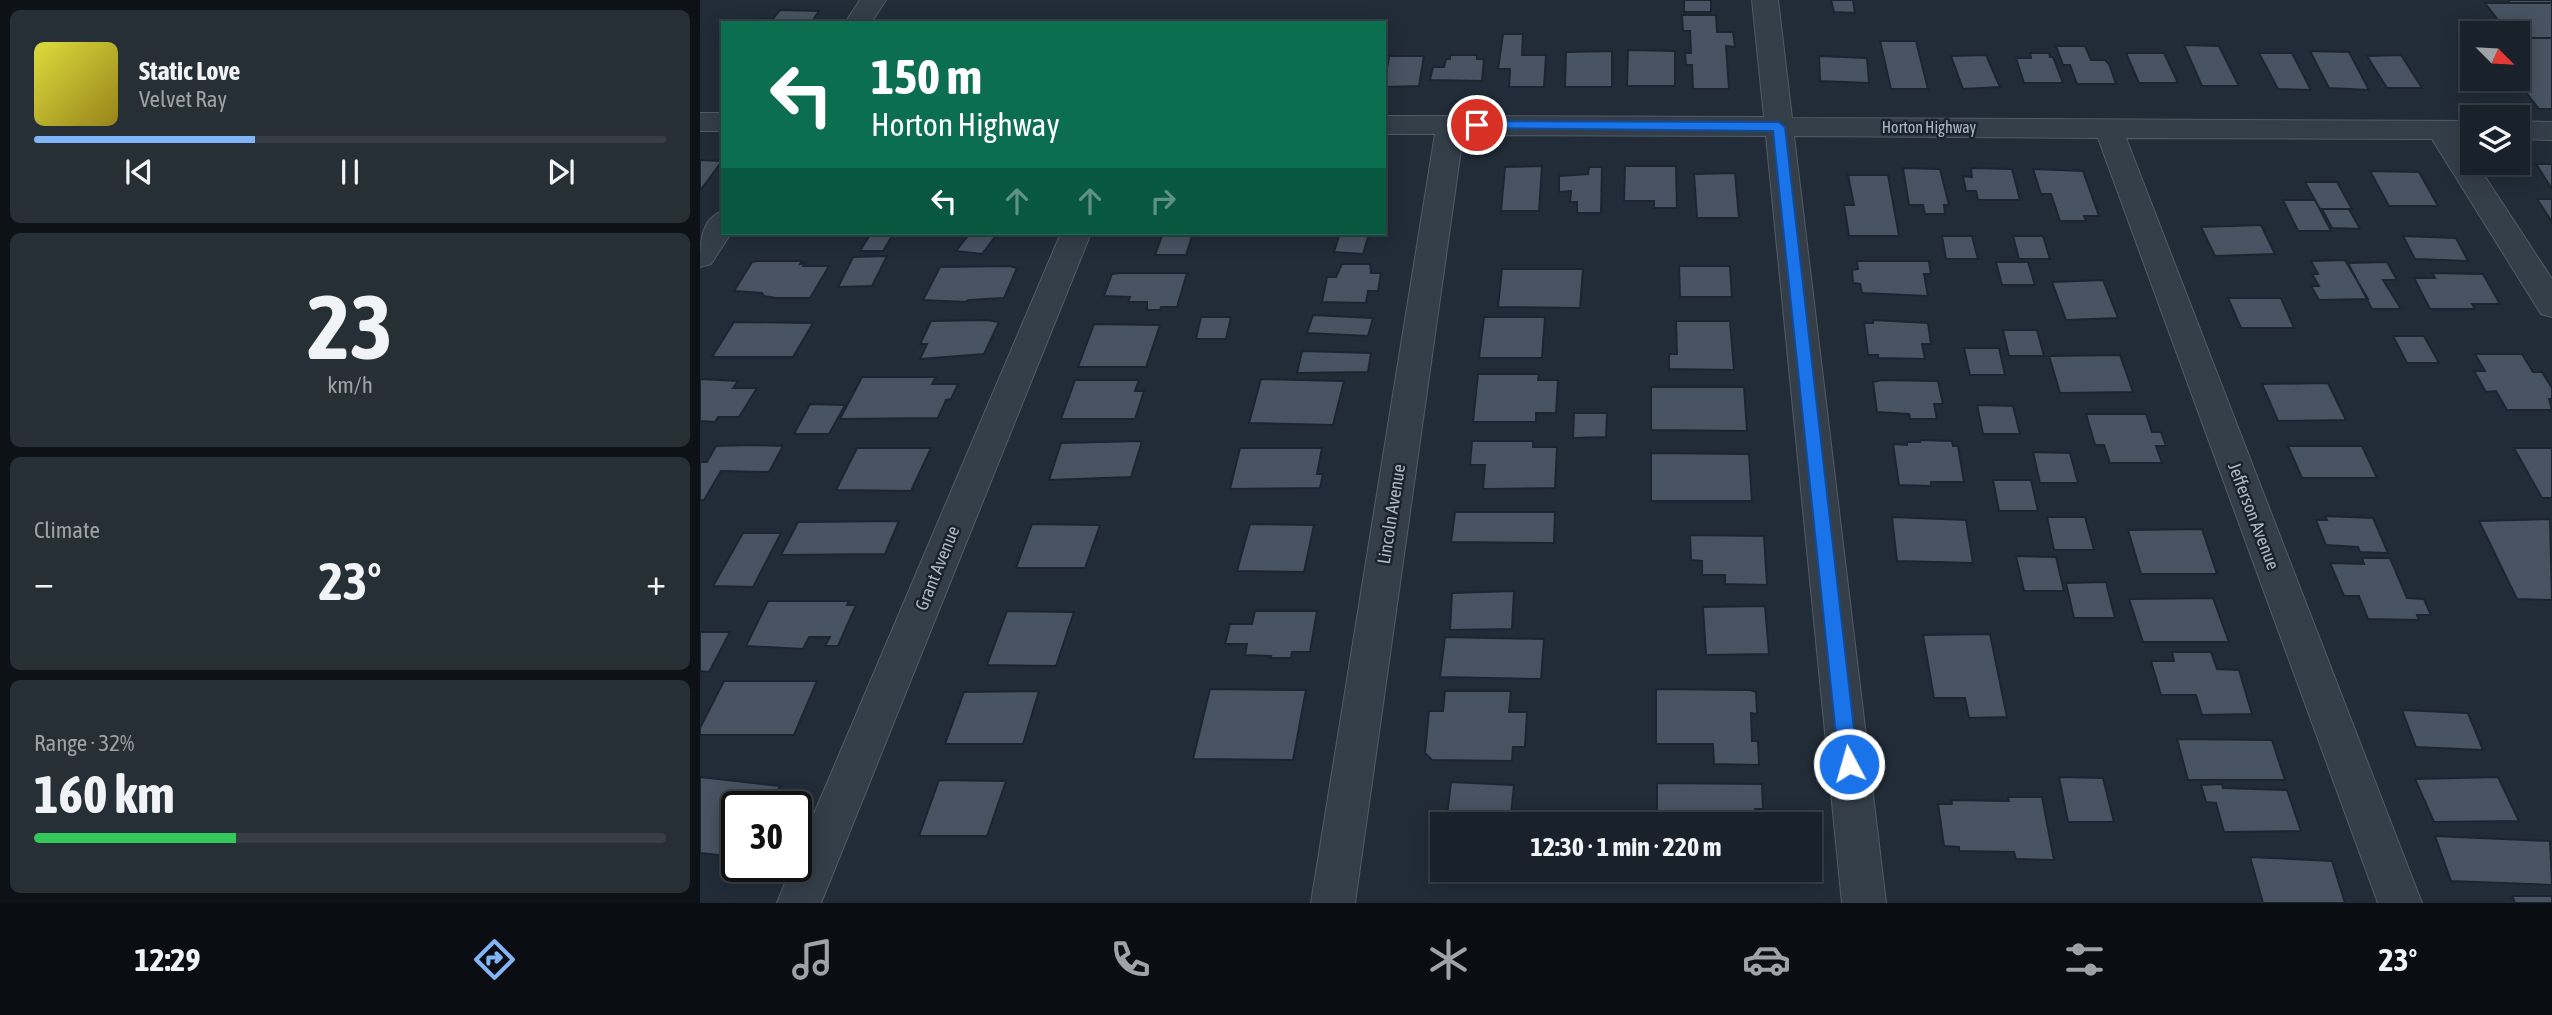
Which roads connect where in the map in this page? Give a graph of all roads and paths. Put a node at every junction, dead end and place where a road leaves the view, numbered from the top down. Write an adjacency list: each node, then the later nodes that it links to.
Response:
1 (873, 0): 3 (street)
2 (1765, 0): 8 (street)
3 (859, 21)
4 (700, 122): 5 (street)
5 (721, 122)
6 (1386, 125): 7 (street, Horton Highway)
7 (1450, 125): 8 (street, Horton Highway); 19 (street, Lincoln Avenue)
8 (1779, 127): 9 (street, Horton Highway); 20 (street)
9 (2108, 128): 10 (street, Horton Highway); 21 (street, Jefferson Avenue)
10 (2440, 129): 11 (street, Horton Highway); 17 (street)
11 (2460, 130)
12 (2530, 130): 13 (street)
13 (2552, 131)
14 (721, 225): 16 (street)
15 (1075, 235): 18 (street, Grant Avenue)
16 (700, 256)
17 (2552, 305)
18 (799, 903)
19 (1333, 903)
20 (1864, 903)
21 (2400, 903)

